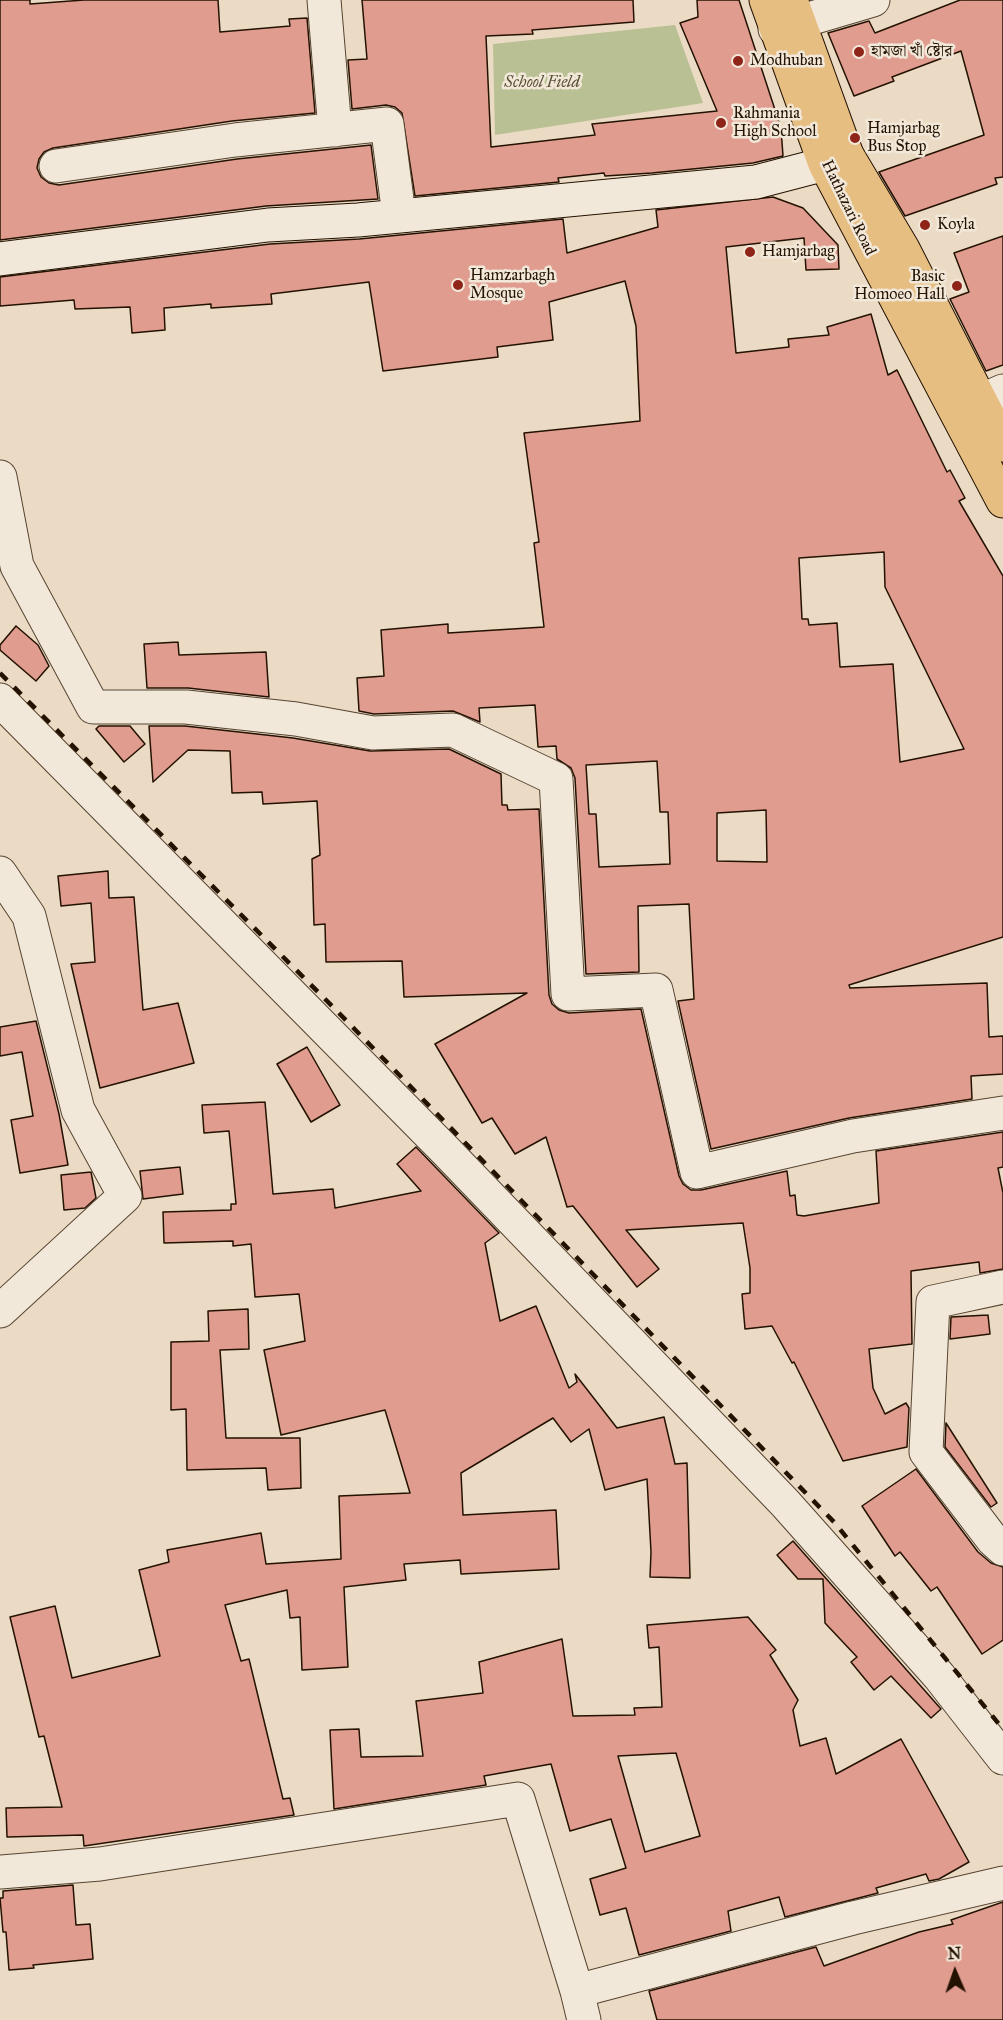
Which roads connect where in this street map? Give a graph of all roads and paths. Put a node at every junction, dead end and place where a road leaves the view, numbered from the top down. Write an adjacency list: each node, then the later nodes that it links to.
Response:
1 (324, 0): 4 (street)
2 (873, 0): 3 (street)
3 (783, 13): 5 (highway, Hathazari Road)
4 (335, 130): 6 (street); 7 (street)
5 (836, 160): 7 (street); 9 (highway, Hathazari Road); 12 (highway, Hathazari Road)
6 (56, 166)
7 (399, 215): 8 (street)
8 (0, 259)
9 (992, 396): 10 (highway, Hathazari Road)
10 (1003, 445)
11 (0, 477): 15 (street)
12 (1003, 501)
13 (0, 700): 19 (street)
14 (0, 873): 17 (street)
15 (1003, 1113)
16 (1003, 1287): 18 (street)
17 (0, 1311)
18 (1003, 1549)
19 (1003, 1758)
20 (0, 1872): 22 (street)
21 (1003, 1883): 22 (street)
22 (581, 2006)

